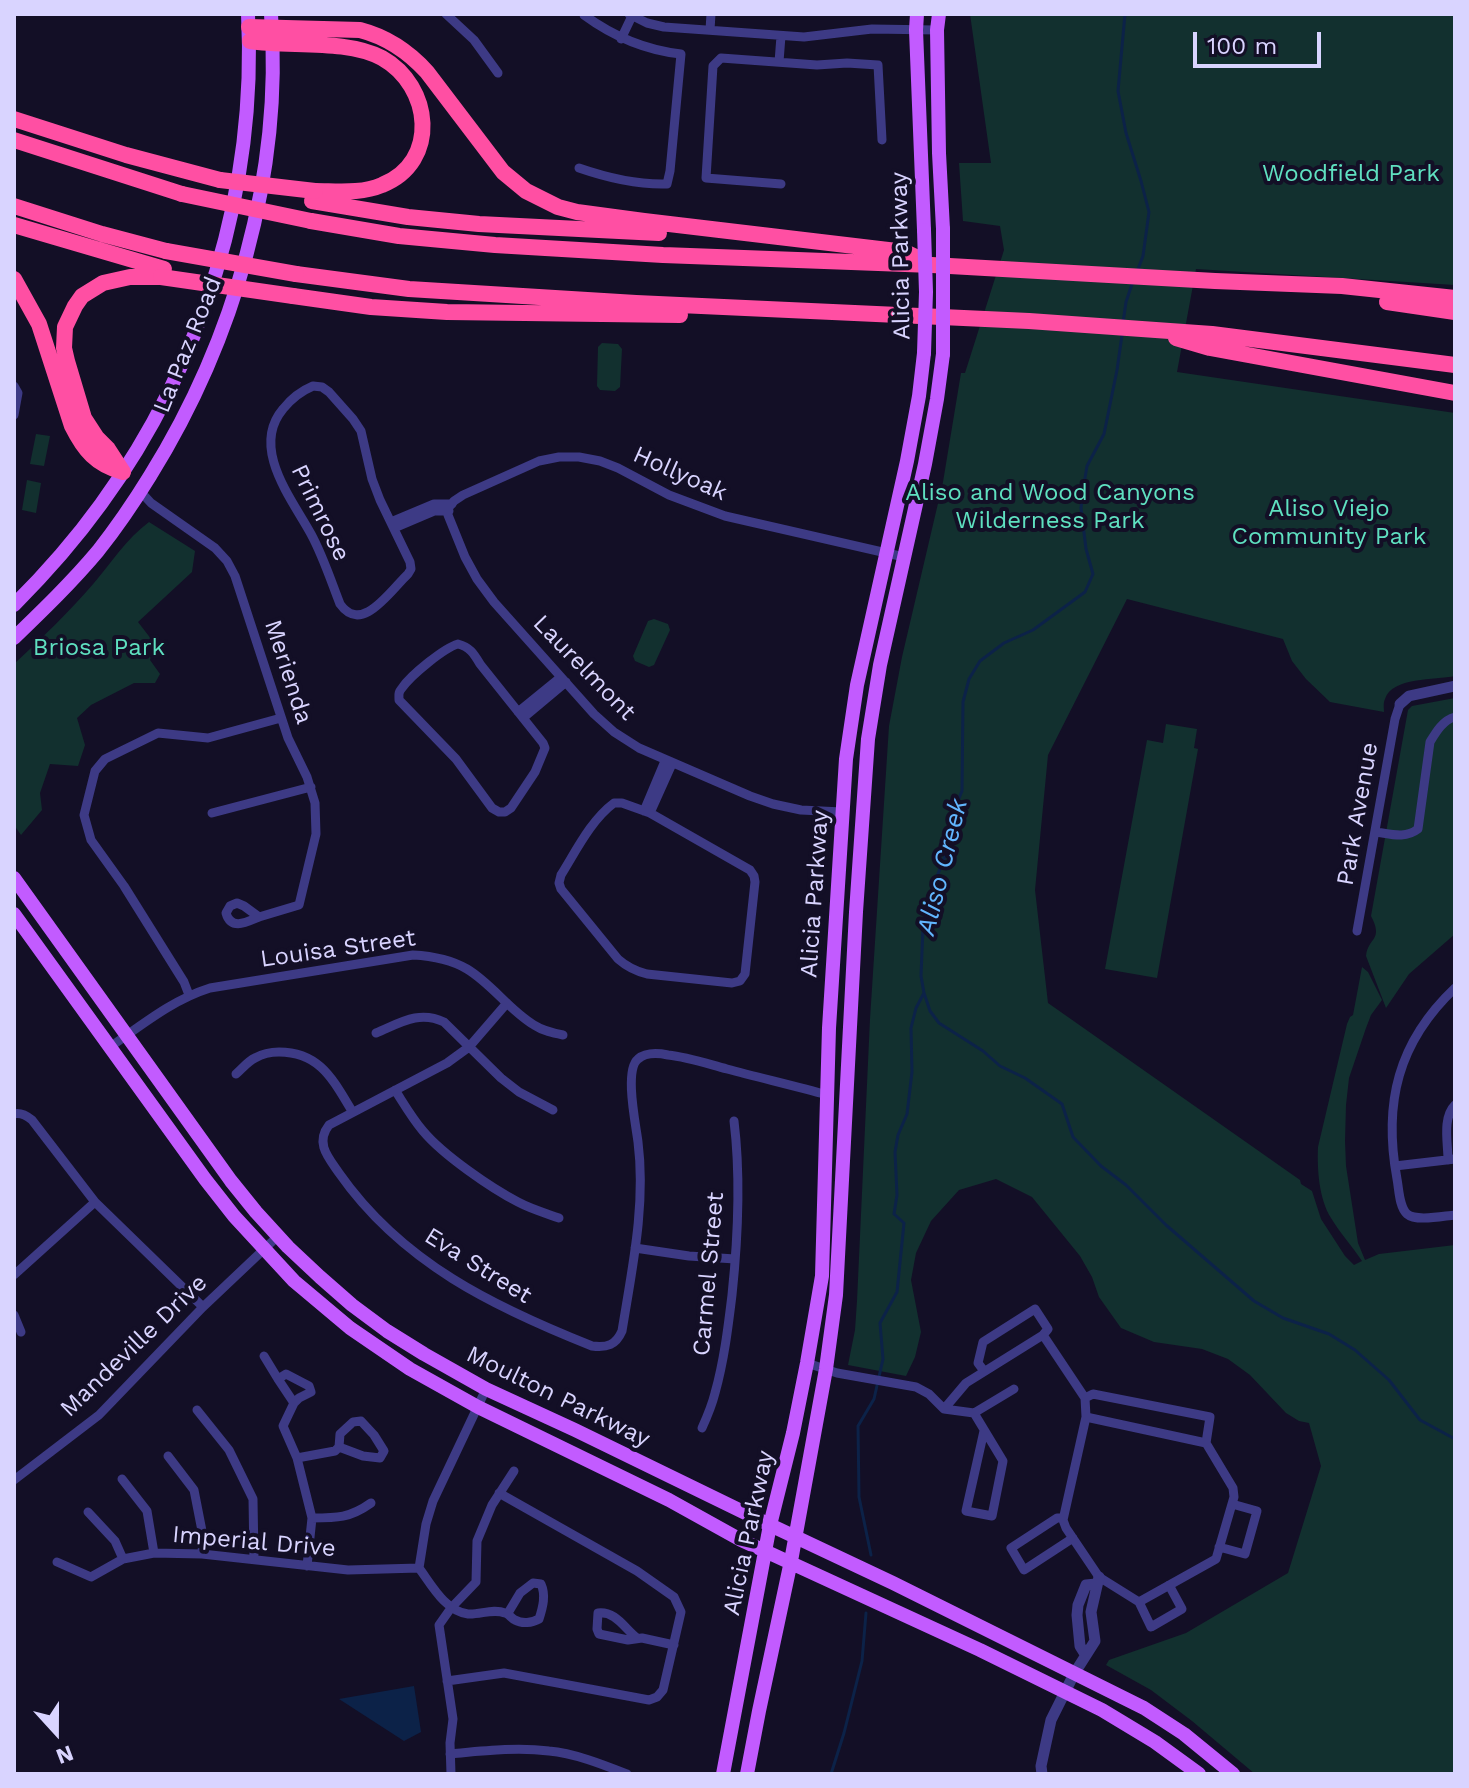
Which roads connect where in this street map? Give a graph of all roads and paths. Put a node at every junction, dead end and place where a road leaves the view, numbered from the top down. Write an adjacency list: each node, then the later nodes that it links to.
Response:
1 (446, 14): 15 (street)
2 (711, 14): 9 (street)
3 (917, 14): 10 (main road, Alicia Parkway)
4 (939, 14): 11 (main road, Alicia Parkway)
5 (584, 15): 13 (street)
6 (630, 15): 9 (street); 13 (street)
7 (249, 28): 8 (highway); 37 (main road, La Paz Road)
8 (272, 29): 21 (highway); 24 (highway); 38 (main road, La Paz Road)
9 (710, 30): 12 (street)
10 (916, 30): 11 (street); 12 (street); 41 (main road, Alicia Parkway, bridge)
11 (937, 30): 42 (main road, Alicia Parkway, bridge)
12 (781, 36): 14 (street)
13 (621, 39): 19 (street)
14 (779, 62): 18 (street); 20 (street)
15 (498, 73)
16 (14, 119): 21 (highway, bridge)
17 (14, 140): 25 (highway, bridge)
18 (882, 140)
19 (579, 168)
20 (781, 184)
21 (313, 196): 24 (highway)
22 (14, 206): 31 (highway, bridge)
23 (14, 225): 26 (highway)
24 (765, 237): 25 (highway)
25 (932, 265): 28 (highway)
26 (162, 273): 31 (highway, bridge); 37 (highway)
27 (14, 279): 37 (highway)
28 (1215, 281): 29 (highway); 30 (highway)
29 (1455, 298)
30 (1455, 312)
31 (865, 313): 32 (highway)
32 (1211, 341): 33 (highway); 35 (highway)
33 (1455, 365)
34 (15, 387): 36 (street)
35 (1455, 393)
36 (14, 415)
37 (123, 472): 38 (main road); 43 (main road, La Paz Road)
38 (140, 491): 44 (main road, La Paz Road); 50 (street, Merienda)
39 (450, 508): 40 (street); 41 (street, Hollyoak); 45 (street, Laurelmont)
40 (393, 525): 40 (street, Primrose)
41 (886, 553): 42 (street, Hollyoak); 55 (main road, Alicia Parkway)
42 (904, 557): 51 (main road, Alicia Parkway)
43 (14, 605)
44 (14, 638)
45 (563, 680): 48 (street); 52 (street, Laurelmont)
46 (1455, 686): 47 (street)
47 (1400, 704): 57 (street, Park Avenue)
48 (520, 715): 48 (street)
49 (1455, 717): 57 (street)
50 (281, 718): 53 (street, Merienda); 64 (street)
51 (868, 739): 55 (main road); 59 (main road, Alicia Parkway)
52 (668, 762): 54 (street); 55 (street, Laurelmont)
53 (311, 787): 56 (street); 61 (street, Merienda)
54 (647, 812): 54 (street)
55 (842, 812): 59 (main road); 73 (main road, Alicia Parkway)
56 (212, 813)
57 (1376, 832): 62 (street, Park Avenue)
58 (14, 878): 68 (main road, Moulton Parkway)
59 (856, 912): 74 (main road, Alicia Parkway)
60 (14, 914): 69 (main road, Moulton Parkway)
61 (259, 917)
62 (1357, 931)
63 (1455, 988): 81 (street)
64 (189, 995): 65 (street, Louisa Street); 68 (street, Louisa Street)
65 (507, 1003): 67 (street, Louisa Street); 70 (street)
66 (376, 1033): 70 (street)
67 (563, 1035)
68 (127, 1036): 69 (street, Louisa Street); 85 (main road, Moulton Parkway)
69 (110, 1047): 87 (main road, Moulton Parkway)
70 (469, 1047): 72 (street); 76 (street)
71 (236, 1074): 77 (street)
72 (395, 1090): 77 (street); 84 (street)
73 (828, 1095): 74 (main road); 86 (street); 95 (main road, Alicia Parkway)
74 (846, 1096): 96 (main road, Alicia Parkway)
75 (1455, 1105): 80 (street)
76 (553, 1110)
77 (352, 1111): 86 (street, Eva Street)
78 (16, 1113): 82 (street)
79 (734, 1121): 88 (street, Carmel Street)
80 (1451, 1160): 81 (street)
81 (1395, 1166): 83 (street)
82 (95, 1202): 89 (street); 90 (street)
83 (1455, 1215)
84 (559, 1218)
85 (278, 1236): 87 (street, Mandeville Drive); 99 (main road, Moulton Parkway)
86 (635, 1248): 88 (street)
87 (263, 1249): 90 (street, Mandeville Drive); 103 (main road, Moulton Parkway)
88 (735, 1259): 108 (street, Carmel Street)
89 (14, 1275)
90 (203, 1307): 116 (street, Mandeville Drive)
91 (14, 1315): 92 (street)
92 (21, 1332)
93 (1043, 1335): 97 (street); 97 (street); 101 (street)
94 (264, 1356): 98 (street)
95 (807, 1363): 96 (street); 123 (main road, Alicia Parkway)
96 (826, 1369): 104 (street); 124 (main road, Alicia Parkway)
97 (984, 1371): 104 (street)
98 (278, 1379): 102 (street); 102 (street)
99 (486, 1389): 103 (street); 123 (main road, Moulton Parkway)
100 (1014, 1389): 106 (street)
101 (1085, 1398): 107 (street); 110 (street)
102 (294, 1403): 113 (street)
103 (478, 1407): 126 (main road, Moulton Parkway); 136 (street)
104 (944, 1409): 106 (street)
105 (197, 1410): 132 (street)
106 (974, 1413): 109 (street)
107 (1086, 1417): 110 (street); 122 (street)
108 (702, 1428)
109 (984, 1431): 109 (street)
110 (1206, 1443): 119 (street)
111 (339, 1447): 111 (street); 113 (street)
112 (168, 1456): 130 (street)
113 (297, 1458): 121 (street)
114 (514, 1471): 117 (street)
115 (122, 1479): 129 (street)
116 (14, 1480)
117 (499, 1493): 141 (street); 144 (street)
118 (371, 1503): 121 (street)
119 (1232, 1504): 127 (street); 127 (street)
120 (88, 1512): 131 (street)
121 (312, 1518): 135 (street)
122 (1063, 1518): 125 (street); 125 (street)
123 (770, 1525): 124 (main road, Moulton Parkway); 128 (main road, Alicia Parkway)
124 (795, 1536): 133 (main road, Alicia Parkway); 145 (main road, Moulton Parkway)
125 (1073, 1538): 137 (street)
126 (741, 1540): 128 (main road, Moulton Parkway); 139 (main road)
127 (1219, 1547): 138 (street)
128 (766, 1550): 133 (main road, Moulton Parkway); 139 (main road, Alicia Parkway)
129 (154, 1553): 130 (street, Imperial Drive); 131 (street, Imperial Drive)
130 (202, 1554): 132 (street, Imperial Drive)
131 (123, 1559): 134 (street, Imperial Drive)
132 (254, 1559): 135 (street, Imperial Drive)
133 (791, 1561): 147 (main road, Moulton Parkway); 152 (main road, Alicia Parkway)
134 (57, 1562)
135 (307, 1566): 136 (street, Imperial Drive)
136 (419, 1568): 141 (street)
137 (1098, 1580): 140 (street); 145 (street)
138 (1169, 1585): 140 (street); 140 (street)
139 (759, 1588): 151 (main road, Alicia Parkway)
140 (1139, 1602)
141 (451, 1608): 142 (street); 146 (street)
142 (508, 1613): 142 (street)
143 (637, 1638): 144 (street)
144 (674, 1645): 146 (street)
145 (1074, 1674): 147 (street); 155 (main road, Moulton Parkway)
146 (447, 1681): 148 (street)
147 (1065, 1691): 153 (street); 154 (main road, Moulton Parkway)
148 (450, 1754): 149 (street); 150 (street)
149 (451, 1774)
150 (627, 1774)
151 (723, 1774)
152 (747, 1774)
153 (1042, 1774)
154 (1199, 1774)
155 (1233, 1774)

